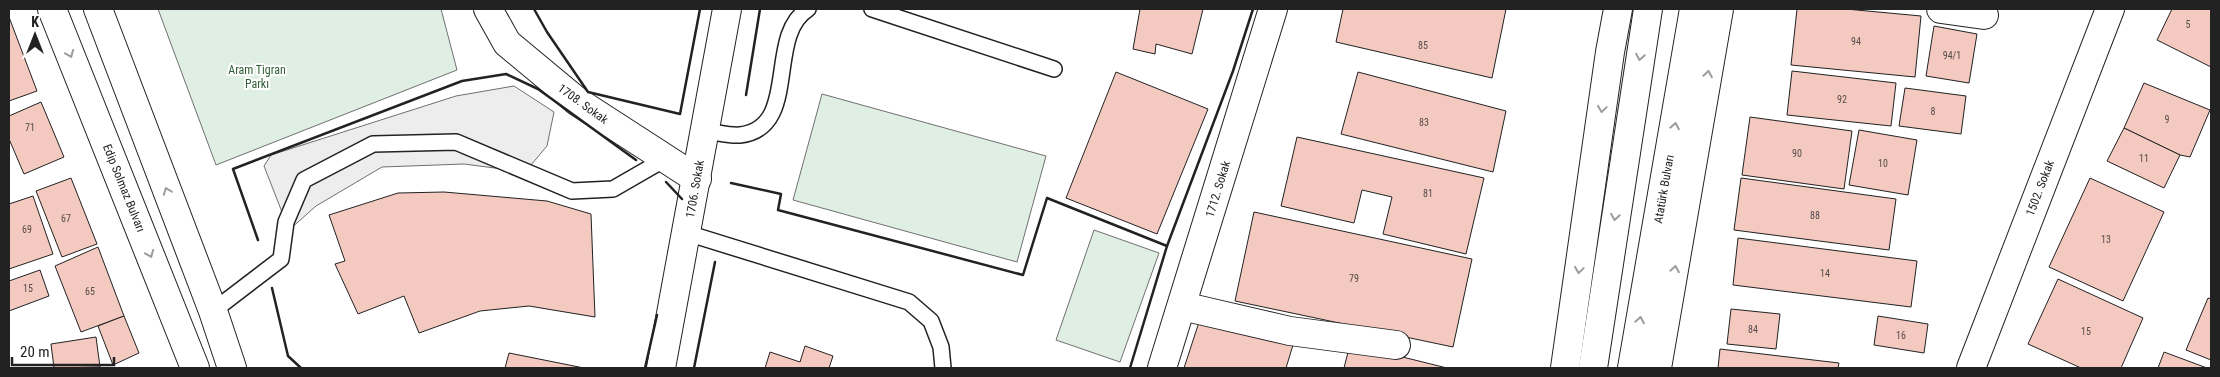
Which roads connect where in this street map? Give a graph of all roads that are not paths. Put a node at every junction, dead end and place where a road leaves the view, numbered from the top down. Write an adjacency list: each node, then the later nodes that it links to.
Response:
1 (52, 9): 23 (street, Edip Solmaz Bulvarı, one-way to 23)
2 (98, 9): 21 (street, one-way to 2)
3 (488, 9): 17 (street, 1708. Sokak)
4 (727, 9): 16 (street, 1706. Sokak)
5 (808, 9): 16 (lane)
6 (872, 9): 15 (lane)
7 (1273, 9): 20 (street, 1712. Sokak)
8 (1618, 9): 28 (street, one-way to 28)
9 (1648, 9): 29 (street, one-way to 29)
10 (1694, 9): 30 (street, Atatürk Bulvarı, one-way to 10)
11 (1719, 9): 31 (street, one-way to 11)
12 (1941, 9): 14 (street)
13 (2110, 9): 32 (street, 1502. Sokak)
14 (1984, 15)
15 (1054, 69)
16 (706, 131): 18 (street, 1706. Sokak)
17 (665, 159): 18 (street, 1708. Sokak); 21 (lane)
18 (697, 179): 19 (street, 1706. Sokak)
19 (687, 233): 25 (street, 1706. Sokak); 26 (lane)
20 (1182, 306): 22 (street); 27 (street, 1712. Sokak)
21 (213, 311): 24 (street)
22 (1396, 345)
23 (195, 368)
24 (232, 368)
25 (661, 368)
26 (943, 368)
27 (1162, 368)
28 (1566, 368)
29 (1593, 368)
30 (1632, 368)
31 (1657, 368)
32 (1971, 368)

